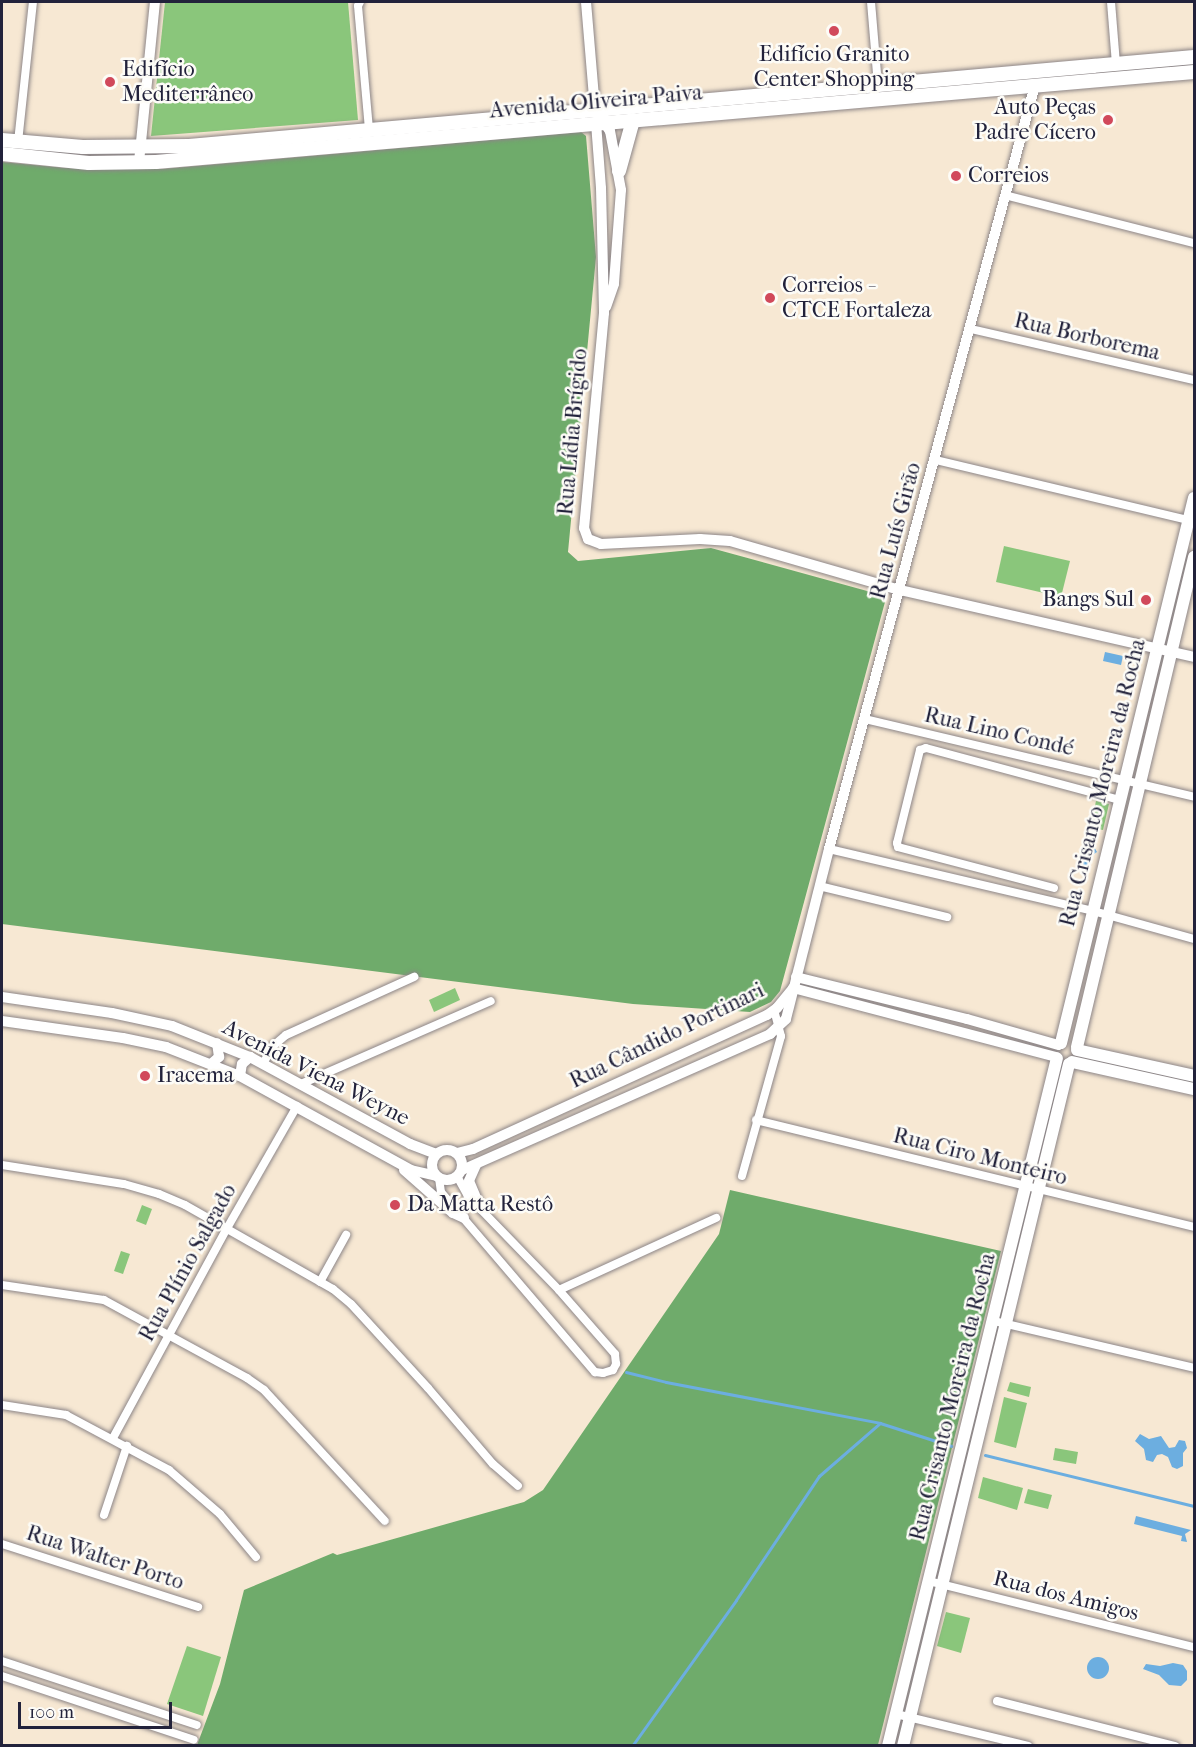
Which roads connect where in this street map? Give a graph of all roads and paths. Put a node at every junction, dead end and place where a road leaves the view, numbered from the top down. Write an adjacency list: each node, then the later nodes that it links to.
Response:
1 (33, 2): 16 (street)
2 (155, 2): 17 (street)
3 (360, 2): 14 (street)
4 (586, 2): 12 (street, Rua Lídia Brígido)
5 (871, 2): 11 (street)
6 (1111, 2): 8 (street)
7 (1194, 57): 8 (main road, Avenida Oliveira Paiva)
8 (1116, 64): 11 (main road, Avenida Oliveira Paiva)
9 (1194, 72): 10 (main road, Avenida Oliveira Paiva)
10 (1035, 85): 13 (main road, Avenida Oliveira Paiva); 23 (street, Rua Luís Girão)
11 (878, 86): 12 (main road, Avenida Oliveira Paiva)
12 (598, 118): 13 (main road, Avenida Oliveira Paiva); 14 (main road, Avenida Oliveira Paiva); 19 (main road, Avenida Oliveira Paiva); 20 (street, Rua Lídia Brígido); 21 (street, Rua Lídia Brígido)
13 (633, 120): 20 (main road)
14 (369, 129): 17 (main road, Avenida Oliveira Paiva)
15 (2, 140): 16 (main road, Avenida Oliveira Paiva)
16 (18, 142): 17 (main road, Avenida Oliveira Paiva)
17 (140, 147): 19 (street)
18 (2, 154): 19 (main road, Avenida Oliveira Paiva)
19 (139, 162)
20 (619, 171): 22 (street, Rua Lídia Brígido)
21 (602, 188): 22 (street); 25 (street, Rua Lídia Brígido)
22 (621, 190): 25 (street, Rua Lídia Brígido)
23 (1005, 195): 24 (street); 26 (street, Rua Luís Girão)
24 (1194, 243)
25 (604, 313): 32 (street, Rua Lídia Brígido)
26 (971, 329): 27 (street, Rua Borborema); 28 (street, Rua Luís Girão)
27 (1194, 380)
28 (936, 460): 30 (street); 32 (street, Rua Luís Girão)
29 (1194, 498): 30 (main road, Rua Crisanto Moreira da Rocha)
30 (1192, 520): 33 (main road, Rua Crisanto Moreira da Rocha)
31 (1194, 557): 34 (main road, Rua Crisanto Moreira da Rocha)
32 (900, 590): 33 (street); 36 (street, Rua Luís Girão)
33 (1157, 649): 34 (street); 37 (main road, Rua Crisanto Moreira da Rocha)
34 (1171, 652): 35 (street); 38 (main road, Rua Crisanto Moreira da Rocha)
35 (1194, 657)
36 (865, 718): 37 (street, Rua Lino Condé); 41 (street, Rua Luís Girão)
37 (1125, 780): 38 (street, Rua Lino Condé); 40 (main road, Rua Crisanto Moreira da Rocha)
38 (1139, 783): 39 (street, Rua Lino Condé); 45 (main road, Rua Crisanto Moreira da Rocha)
39 (1194, 796)
40 (1120, 800): 43 (street); 44 (main road, Rua Crisanto Moreira da Rocha)
41 (829, 849): 42 (street, Rua Luís Girão); 44 (street)
42 (819, 886): 46 (street); 49 (street, Rua Luís Girão)
43 (1054, 888)
44 (1093, 911): 45 (street); 57 (main road, Rua Crisanto Moreira da Rocha)
45 (1109, 915): 47 (street); 56 (main road, Rua Crisanto Moreira da Rocha)
46 (947, 917)
47 (1194, 939)
48 (414, 978): 61 (street)
49 (794, 982): 52 (street, Rua Cândido Portinari); 54 (street, Rua Cândido Portinari); 57 (street)
50 (2, 997): 55 (street, Avenida Viena Weyne)
51 (491, 1002): 64 (street)
52 (774, 1010): 54 (street); 66 (street, Rua Cândido Portinari)
53 (2, 1021): 60 (street, Avenida Viena Weyne)
54 (780, 1026): 68 (street, Rua Cândido Portinari); 69 (street)
55 (217, 1042): 58 (street, Avenida Viena Weyne); 60 (street)
56 (1077, 1049): 57 (main road); 59 (main road); 63 (main road)
57 (1058, 1051): 59 (main road); 78 (main road, Rua Crisanto Moreira da Rocha)
58 (250, 1057): 61 (street, Avenida Viena Weyne); 62 (street)
59 (1071, 1063): 65 (main road); 79 (main road, Rua Crisanto Moreira da Rocha)
60 (211, 1064): 62 (street, Avenida Viena Weyne)
61 (262, 1064): 64 (street, Avenida Viena Weyne)
62 (240, 1076): 67 (street, Avenida Viena Weyne)
63 (1194, 1076)
64 (301, 1084): 71 (street, Avenida Viena Weyne)
65 (1194, 1089)
66 (587, 1097): 68 (street); 70 (street, Rua Cândido Portinari)
67 (297, 1106): 72 (street, Avenida Viena Weyne); 84 (street, Rua Plínio Salgado)
68 (593, 1111): 74 (street, Rua Cândido Portinari)
69 (756, 1120): 76 (street); 78 (street, Rua Ciro Monteiro)
70 (457, 1153): 71 (street); 75 (street)
71 (436, 1154): 77 (street)
72 (398, 1162): 77 (street, Avenida Viena Weyne); 81 (street)
73 (2, 1165): 84 (street)
74 (476, 1165): 75 (street, Rua Cândido Portinari); 80 (street)
75 (460, 1173): 77 (street); 80 (street)
76 (742, 1176)
77 (437, 1177): 81 (street)
78 (1025, 1186): 79 (street, Rua Ciro Monteiro); 89 (main road, Rua Crisanto Moreira da Rocha)
79 (1039, 1190): 83 (street, Rua Ciro Monteiro); 89 (main road, Rua Crisanto Moreira da Rocha)
80 (481, 1209): 88 (street)
81 (464, 1218): 88 (street)
82 (716, 1218): 88 (street)
83 (1194, 1227)
84 (226, 1230): 86 (street); 90 (street, Rua Plínio Salgado)
85 (346, 1235): 86 (street)
86 (320, 1282): 95 (street)
87 (2, 1285): 90 (street)
88 (559, 1290)
89 (1000, 1322): 91 (street); 100 (main road, Rua Crisanto Moreira da Rocha); 101 (main road, Rua Crisanto Moreira da Rocha)
90 (168, 1334): 93 (street, Rua Plínio Salgado); 97 (street)
91 (1194, 1368)
92 (2, 1405): 93 (street)
93 (113, 1438): 94 (street)
94 (127, 1446): 96 (street); 99 (street)
95 (518, 1486)
96 (104, 1515)
97 (385, 1521)
98 (2, 1544): 102 (street, Rua Walter Porto)
99 (256, 1557)
100 (929, 1581): 101 (street, Rua dos Amigos); 110 (main road, Rua Crisanto Moreira da Rocha)
101 (942, 1585): 103 (street, Rua dos Amigos); 111 (main road, Rua Crisanto Moreira da Rocha)
102 (198, 1607)
103 (1194, 1647)
104 (2, 1661): 106 (street)
105 (2, 1676): 109 (street)
106 (115, 1698): 108 (street); 109 (street)
107 (997, 1701): 118 (street)
108 (148, 1709): 112 (street); 113 (street)
109 (110, 1713): 112 (street)
110 (896, 1714): 111 (street); 115 (main road, Rua Crisanto Moreira da Rocha)
111 (910, 1717): 116 (main road, Rua Crisanto Moreira da Rocha); 117 (street)
112 (144, 1724): 114 (street)
113 (197, 1725)
114 (194, 1740)
115 (888, 1746)
116 (903, 1746)
117 (1029, 1746)
118 (1175, 1746)

